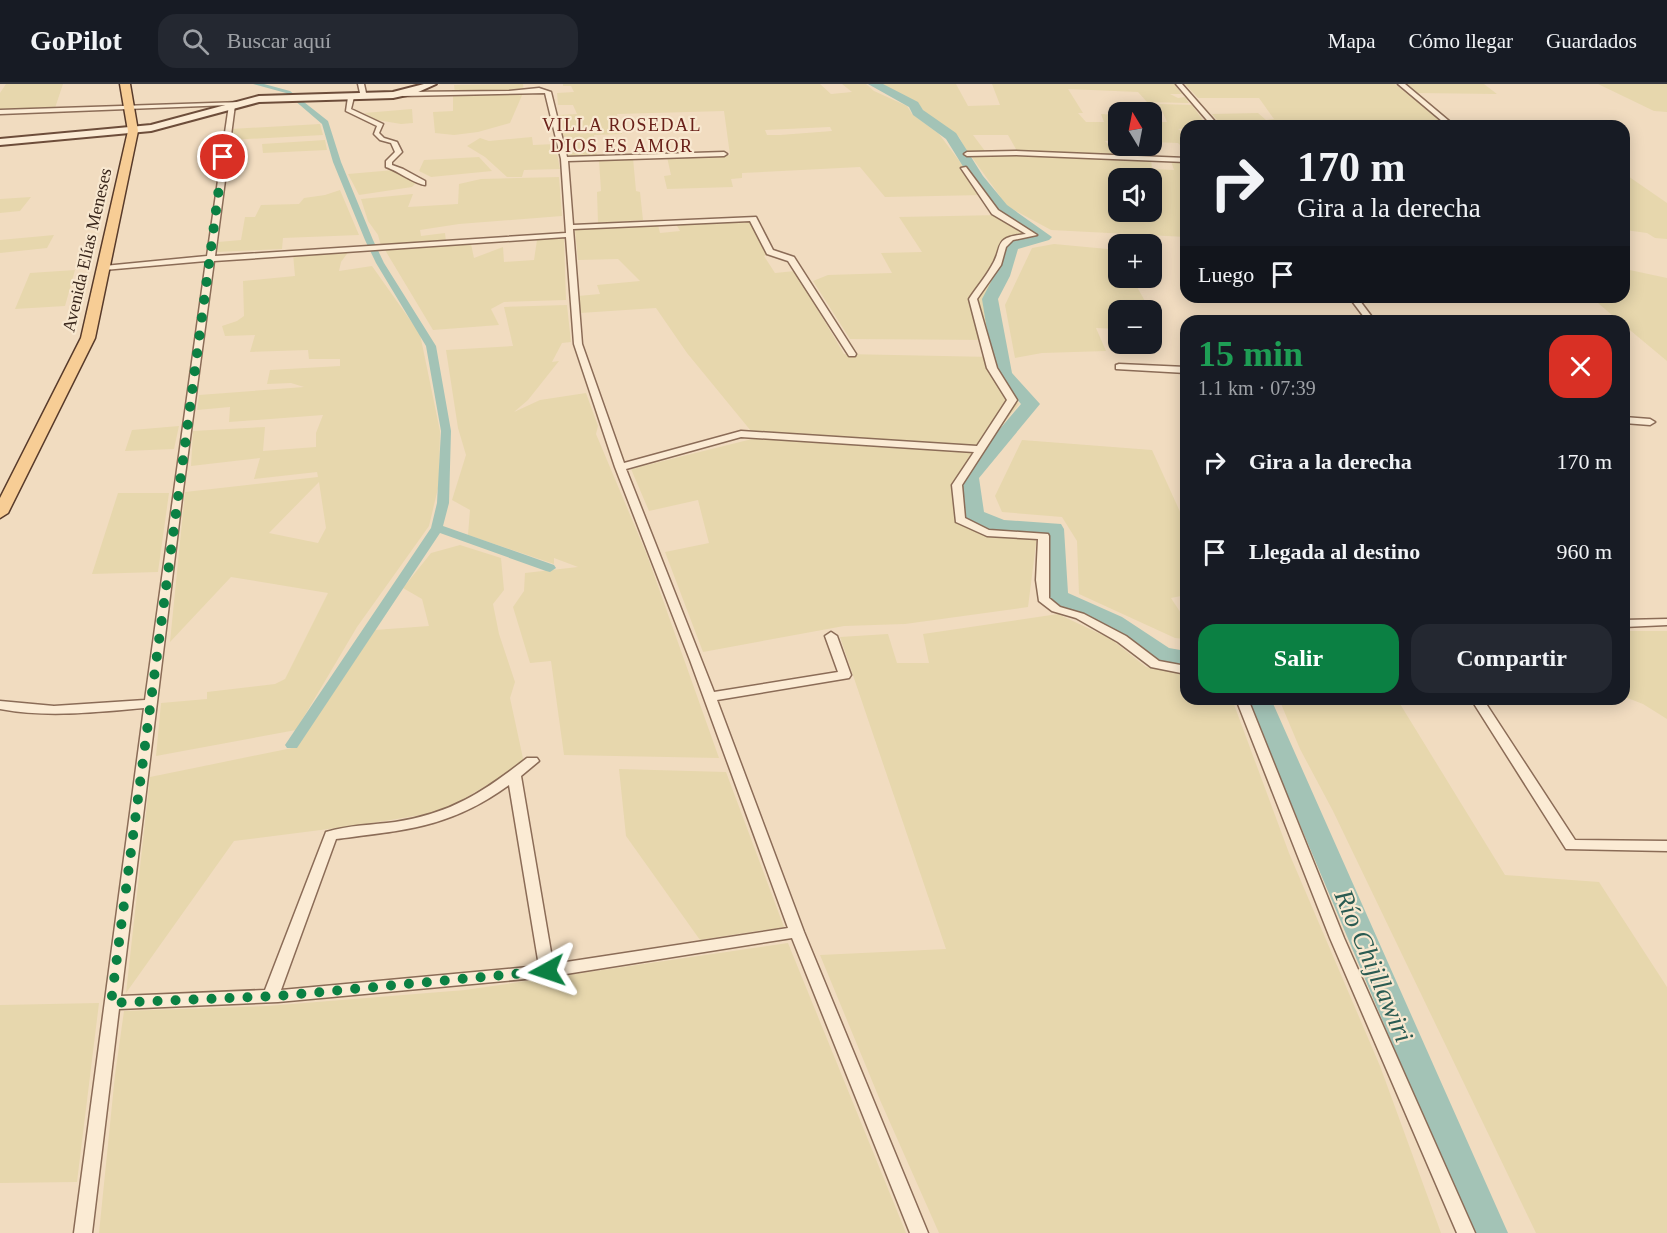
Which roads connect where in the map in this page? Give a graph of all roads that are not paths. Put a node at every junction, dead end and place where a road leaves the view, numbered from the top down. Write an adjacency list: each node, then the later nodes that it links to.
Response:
1 (125, 84): 10 (main road, Avenida Elías Meneses)
2 (361, 84): 8 (street)
3 (432, 84): 7 (street)
4 (1179, 84): 12 (street)
5 (1401, 84): 13 (street)
6 (529, 88): 7 (street); 18 (street)
7 (403, 94): 8 (street)
8 (355, 97): 9 (street); 21 (street)
9 (236, 104): 10 (street); 14 (street); 23 (street)
10 (128, 105): 11 (street); 14 (main road, Avenida Elías Meneses)
11 (0, 112)
12 (1211, 120)
13 (1445, 120)
14 (133, 131): 15 (street); 24 (main road, Avenida Elías Meneses)
15 (0, 142)
16 (724, 154): 18 (street)
17 (967, 154): 19 (street)
18 (564, 159): 22 (street)
19 (1180, 160)
20 (964, 168): 30 (street)
21 (422, 183)
22 (569, 231): 23 (street); 25 (street); 31 (street)
23 (212, 257): 24 (street); 38 (street)
24 (104, 268): 32 (main road, Avenida Elías Meneses)
25 (852, 354)
26 (1119, 367): 27 (street)
27 (1180, 370)
28 (1630, 420): 29 (street)
29 (1650, 422)
30 (980, 449): 31 (street); 36 (street)
31 (620, 467): 37 (street)
32 (0, 513)
33 (1667, 622): 34 (street)
34 (1630, 624)
35 (831, 636): 37 (street)
36 (1180, 669)
37 (710, 698): 45 (street)
38 (150, 703): 39 (street); 48 (street)
39 (0, 705)
40 (1244, 705): 51 (street)
41 (1481, 705): 44 (street)
42 (532, 761): 43 (street)
43 (514, 775): 46 (street); 47 (street)
44 (1667, 846)
45 (798, 932): 46 (street); 50 (street)
46 (547, 971): 47 (street)
47 (271, 996): 48 (street)
48 (111, 1003): 49 (street)
49 (83, 1233)
50 (919, 1233)
51 (1466, 1233)

